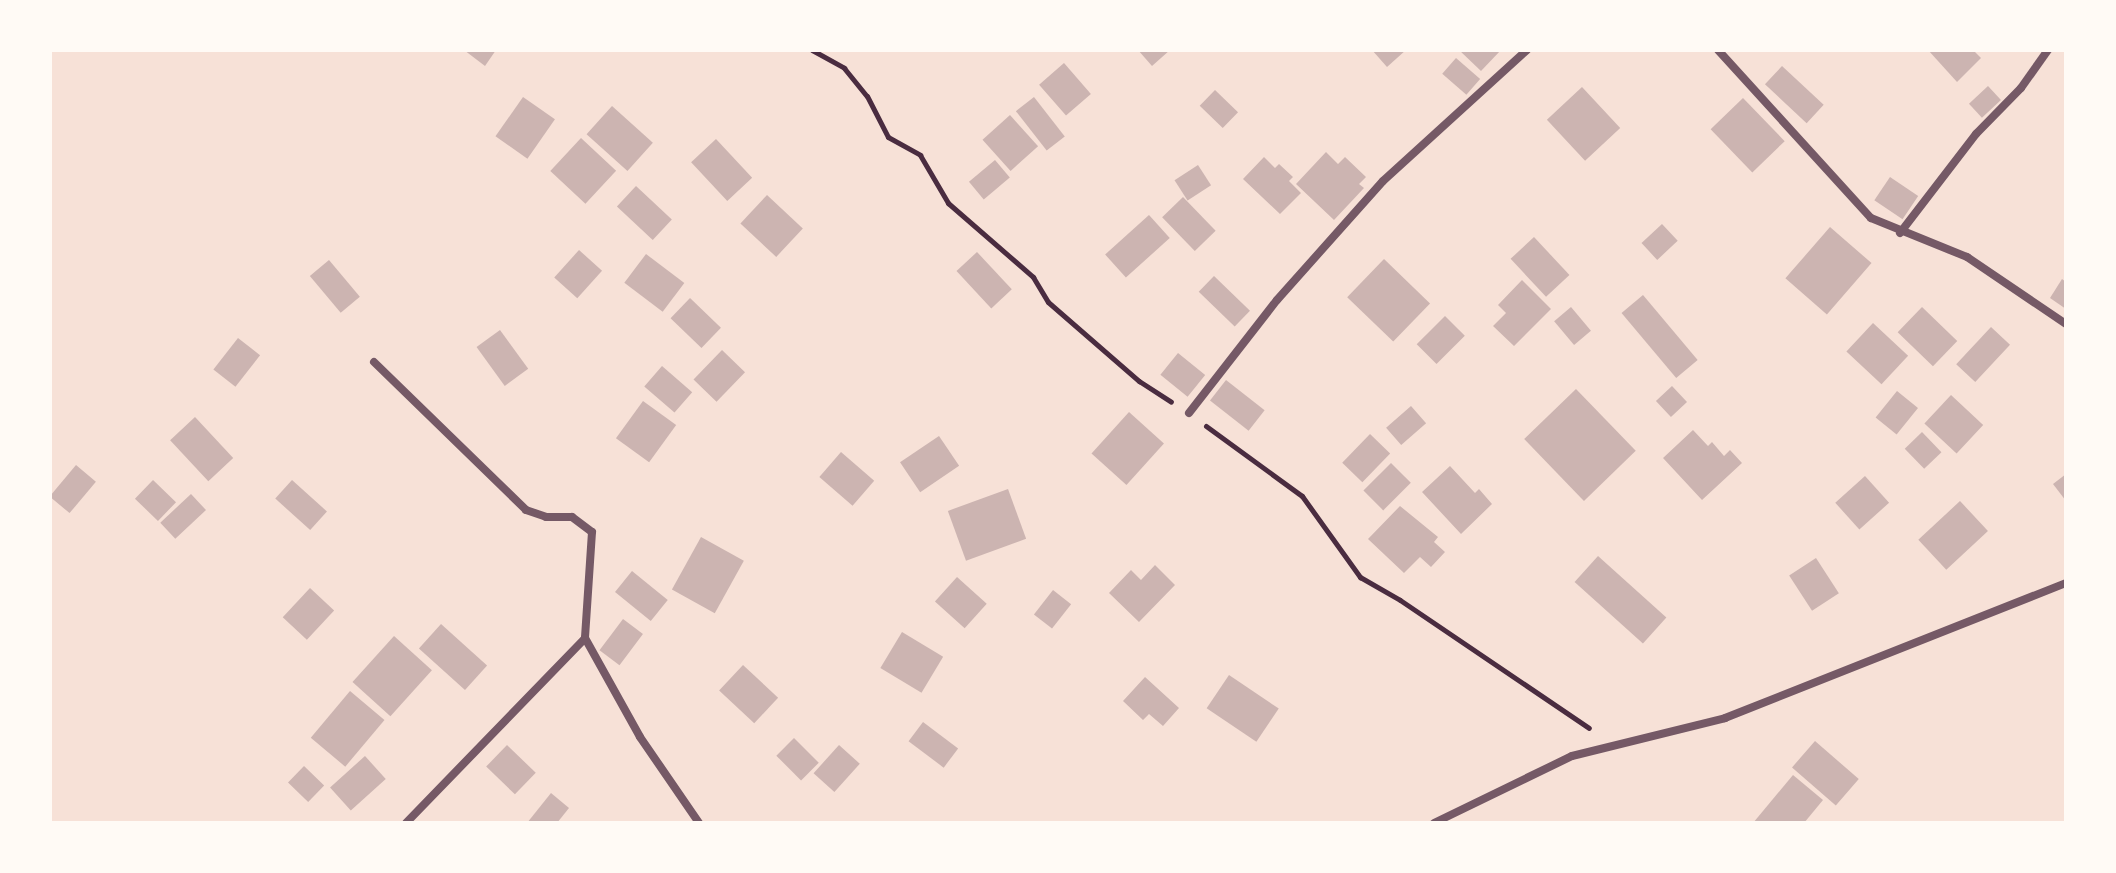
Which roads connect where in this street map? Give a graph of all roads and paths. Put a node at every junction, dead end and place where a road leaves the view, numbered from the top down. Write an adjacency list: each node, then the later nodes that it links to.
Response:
1 (1527, 50): 7 (street)
2 (1718, 50): 4 (street)
3 (2048, 50): 4 (street)
4 (1900, 233): 5 (street)
5 (2066, 324)
6 (374, 362): 9 (street)
7 (1189, 413)
8 (2066, 583): 12 (street)
9 (585, 638): 10 (street); 11 (street)
10 (406, 823)
11 (699, 823)
12 (1434, 823)

